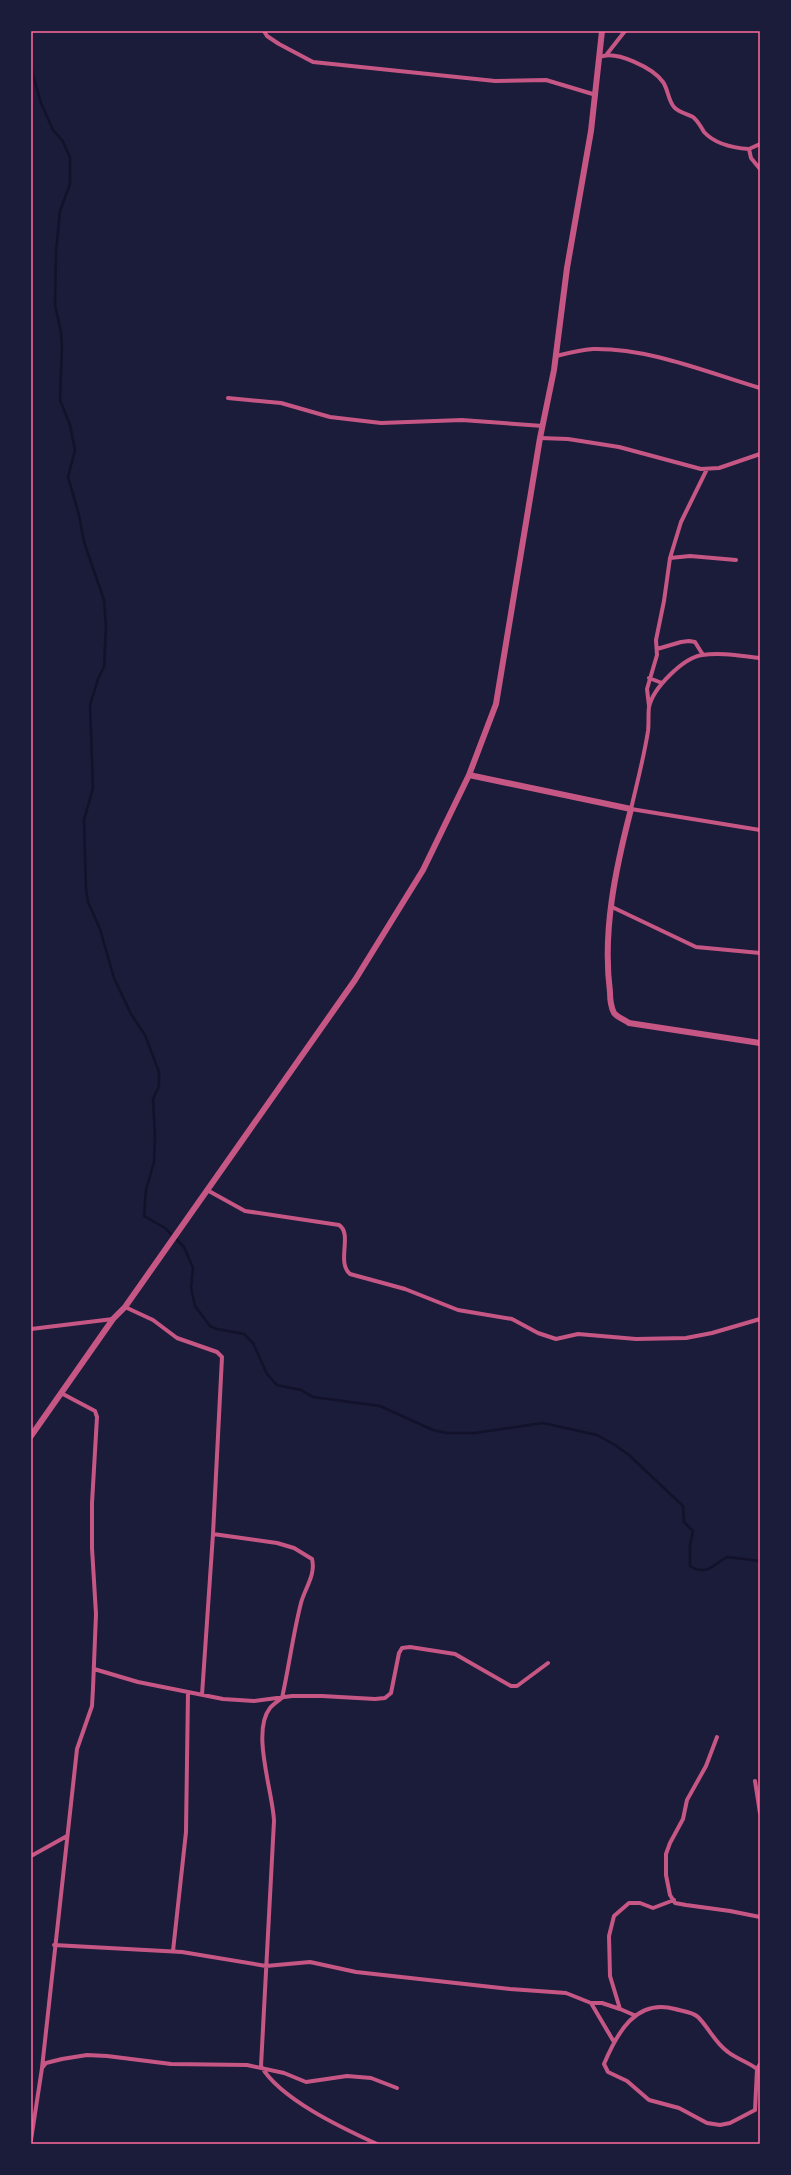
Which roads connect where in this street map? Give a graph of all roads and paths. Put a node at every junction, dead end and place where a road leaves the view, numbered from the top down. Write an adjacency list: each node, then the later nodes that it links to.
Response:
1 (264, 31): 6 (street)
2 (602, 31): 5 (street)
3 (626, 31): 4 (street)
4 (607, 54): 5 (street); 8 (street)
5 (600, 57): 6 (street)
6 (596, 95): 10 (street)
7 (760, 144): 8 (street)
8 (749, 149): 9 (street)
9 (760, 169)
10 (556, 356): 11 (street); 13 (street)
11 (760, 388)
12 (228, 398): 13 (street)
13 (542, 426): 14 (street)
14 (540, 438): 16 (street); 25 (street)
15 (760, 454): 16 (street)
16 (707, 469): 17 (street)
17 (670, 558): 18 (street); 19 (street)
18 (736, 560)
19 (657, 649): 20 (street); 22 (street)
20 (703, 655): 21 (street); 23 (street)
21 (760, 658)
22 (649, 678): 23 (street); 24 (street)
23 (662, 683): 24 (street)
24 (650, 706): 26 (street)
25 (469, 775): 26 (street); 31 (street)
26 (632, 809): 27 (street); 28 (street)
27 (760, 830)
28 (612, 907): 29 (street); 30 (street)
29 (760, 953)
30 (760, 1043)
31 (207, 1190): 32 (street); 34 (street)
32 (125, 1307): 33 (street); 38 (street)
33 (113, 1319): 35 (street); 36 (street)
34 (760, 1319)
35 (31, 1329)
36 (61, 1393): 37 (street); 40 (street)
37 (31, 1436)
38 (213, 1534): 42 (street); 43 (street)
39 (548, 1663): 43 (street)
40 (94, 1669): 41 (street); 47 (street)
41 (188, 1692): 42 (street); 52 (street)
42 (202, 1695): 43 (street)
43 (282, 1698): 53 (street)
44 (717, 1737): 49 (street)
45 (755, 1781): 46 (street)
46 (760, 1813)
47 (67, 1836): 48 (street); 51 (street)
48 (31, 1856)
49 (674, 1900): 50 (street); 55 (street)
50 (760, 1917)
51 (54, 1945): 52 (street); 60 (street)
52 (172, 1951): 53 (street)
53 (266, 1966): 54 (street); 59 (street)
54 (591, 2003): 55 (street); 57 (street)
55 (620, 2009): 56 (street)
56 (634, 2015): 57 (street); 61 (street)
57 (614, 2042): 63 (street)
58 (760, 2064): 61 (street)
59 (261, 2066): 60 (street); 62 (street); 66 (street)
60 (42, 2068): 65 (street)
61 (757, 2069): 63 (street)
62 (397, 2088)
63 (755, 2110): 64 (street)
64 (760, 2112)
65 (31, 2140)
66 (377, 2144)

